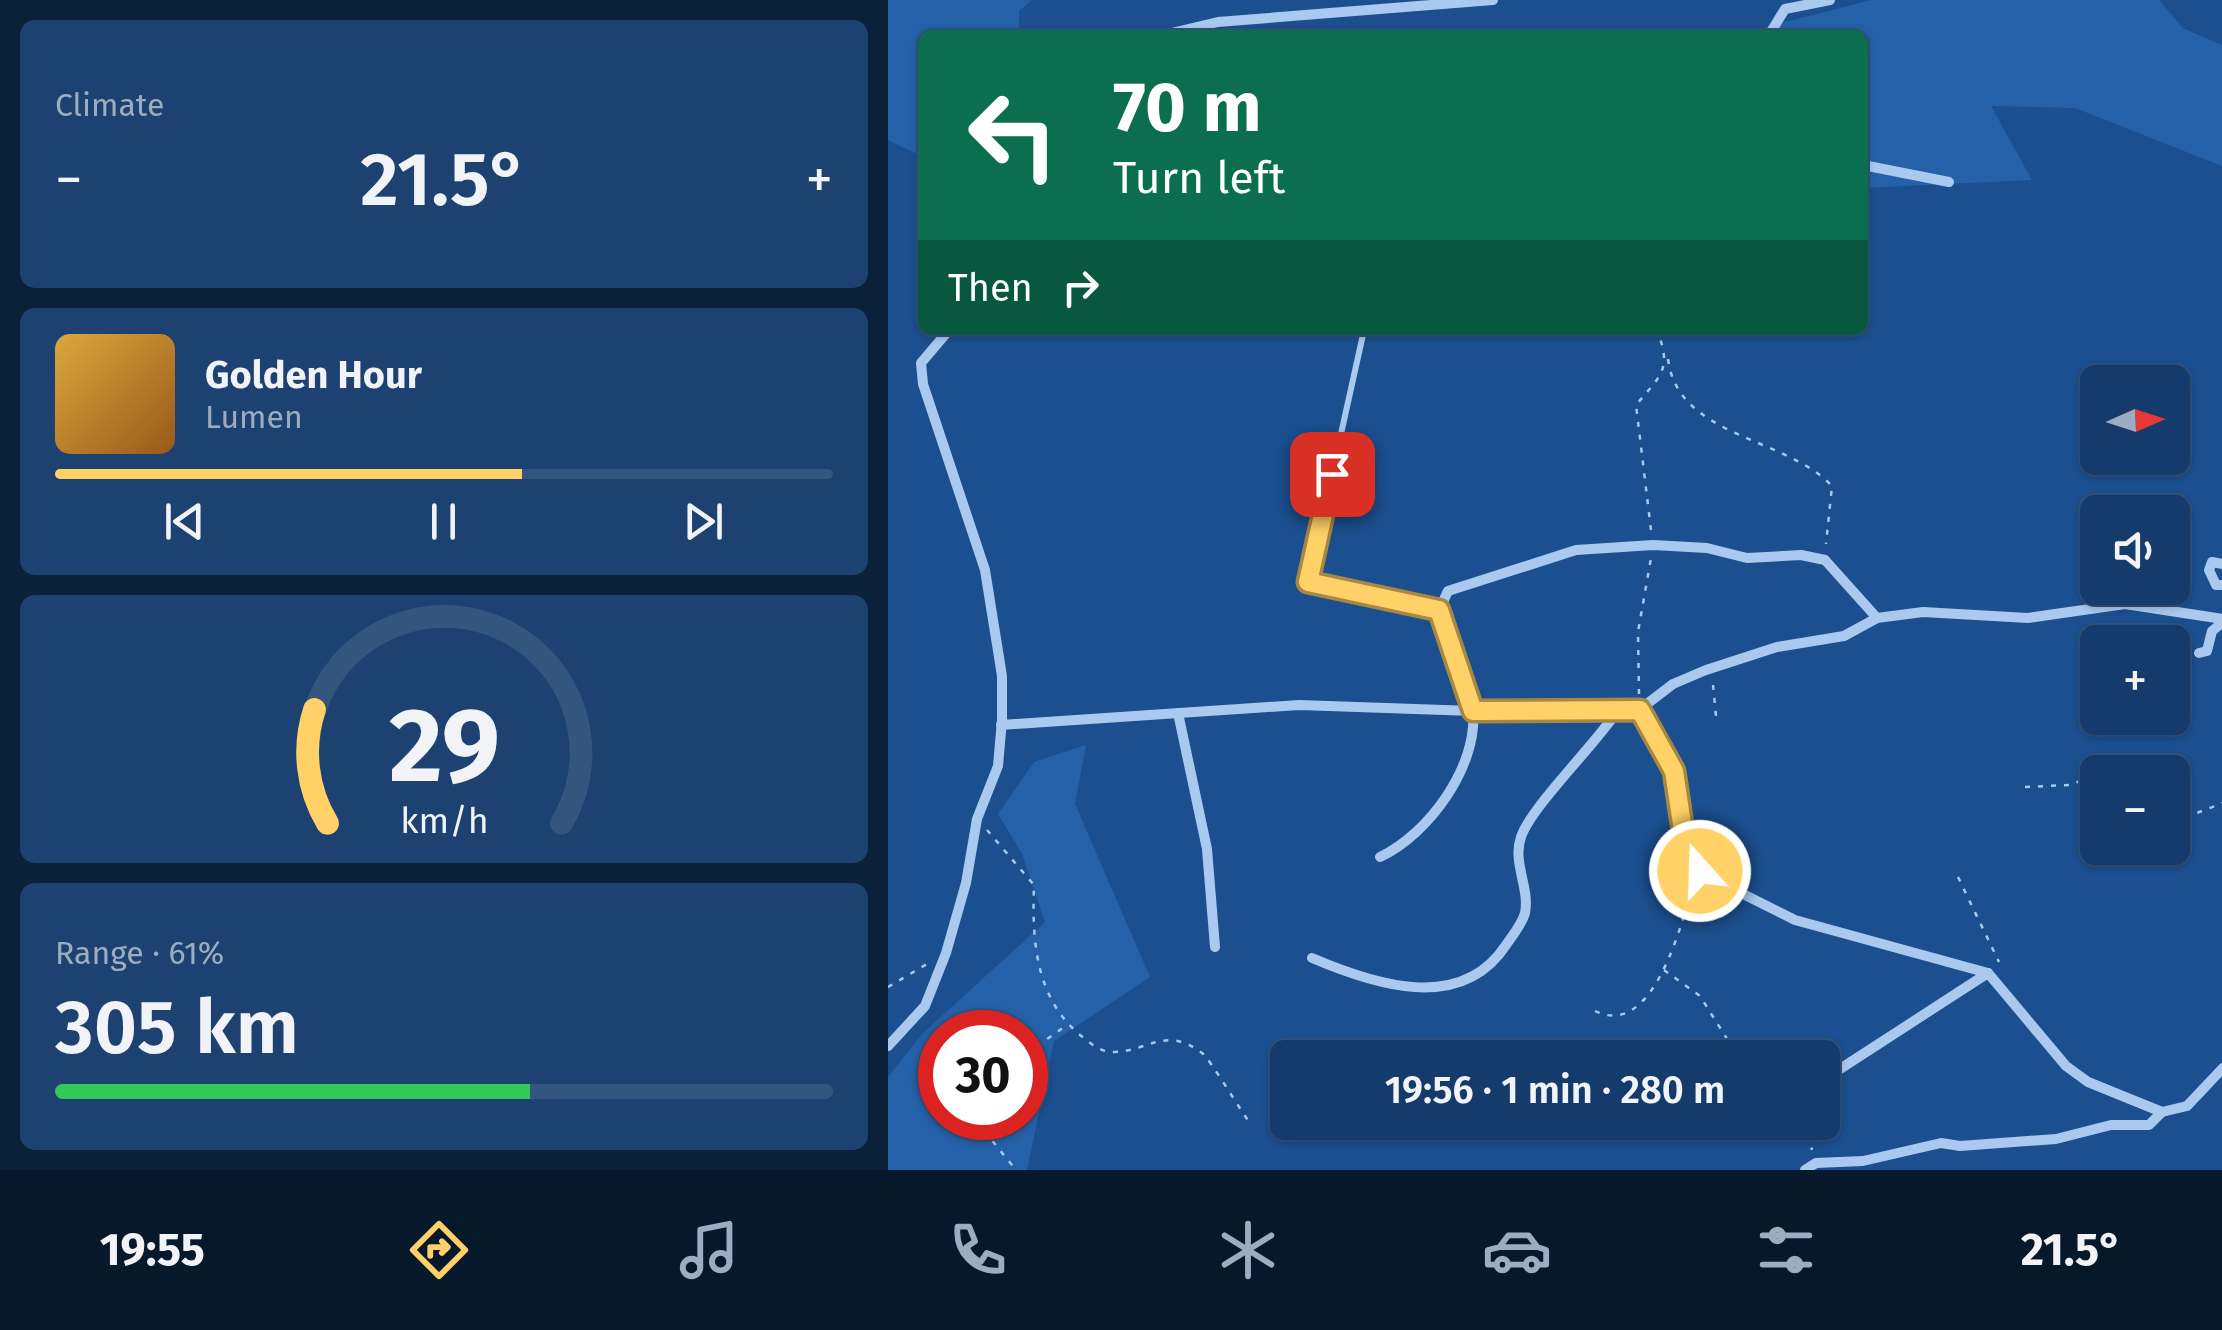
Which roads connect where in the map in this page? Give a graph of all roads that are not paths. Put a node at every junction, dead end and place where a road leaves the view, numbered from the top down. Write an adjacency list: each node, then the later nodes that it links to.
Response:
1 (1493, 0): 3 (street)
2 (1830, 0): 4 (street)
3 (1184, 30)
4 (1772, 30)
5 (1868, 166): 6 (street)
6 (1949, 182)
7 (944, 335): 19 (street)
8 (1363, 335): 11 (lane)
9 (2222, 564): 10 (street)
10 (2222, 586)
11 (1439, 610): 12 (street); 17 (street)
12 (1877, 618): 13 (street); 16 (street)
13 (2222, 620): 14 (street)
14 (2198, 653)
15 (1618, 710): 16 (street); 17 (street); 22 (street)
16 (1640, 710): 23 (street)
17 (1473, 711): 18 (street); 20 (street)
18 (1178, 713): 19 (street); 21 (street)
19 (1002, 725): 24 (street)
20 (1380, 856)
21 (1215, 947)
22 (1312, 958)
23 (1988, 972): 26 (street); 27 (street)
24 (888, 1046)
25 (2222, 1068): 27 (street)
26 (1840, 1069)
27 (2162, 1112): 28 (street)
28 (1805, 1170)

